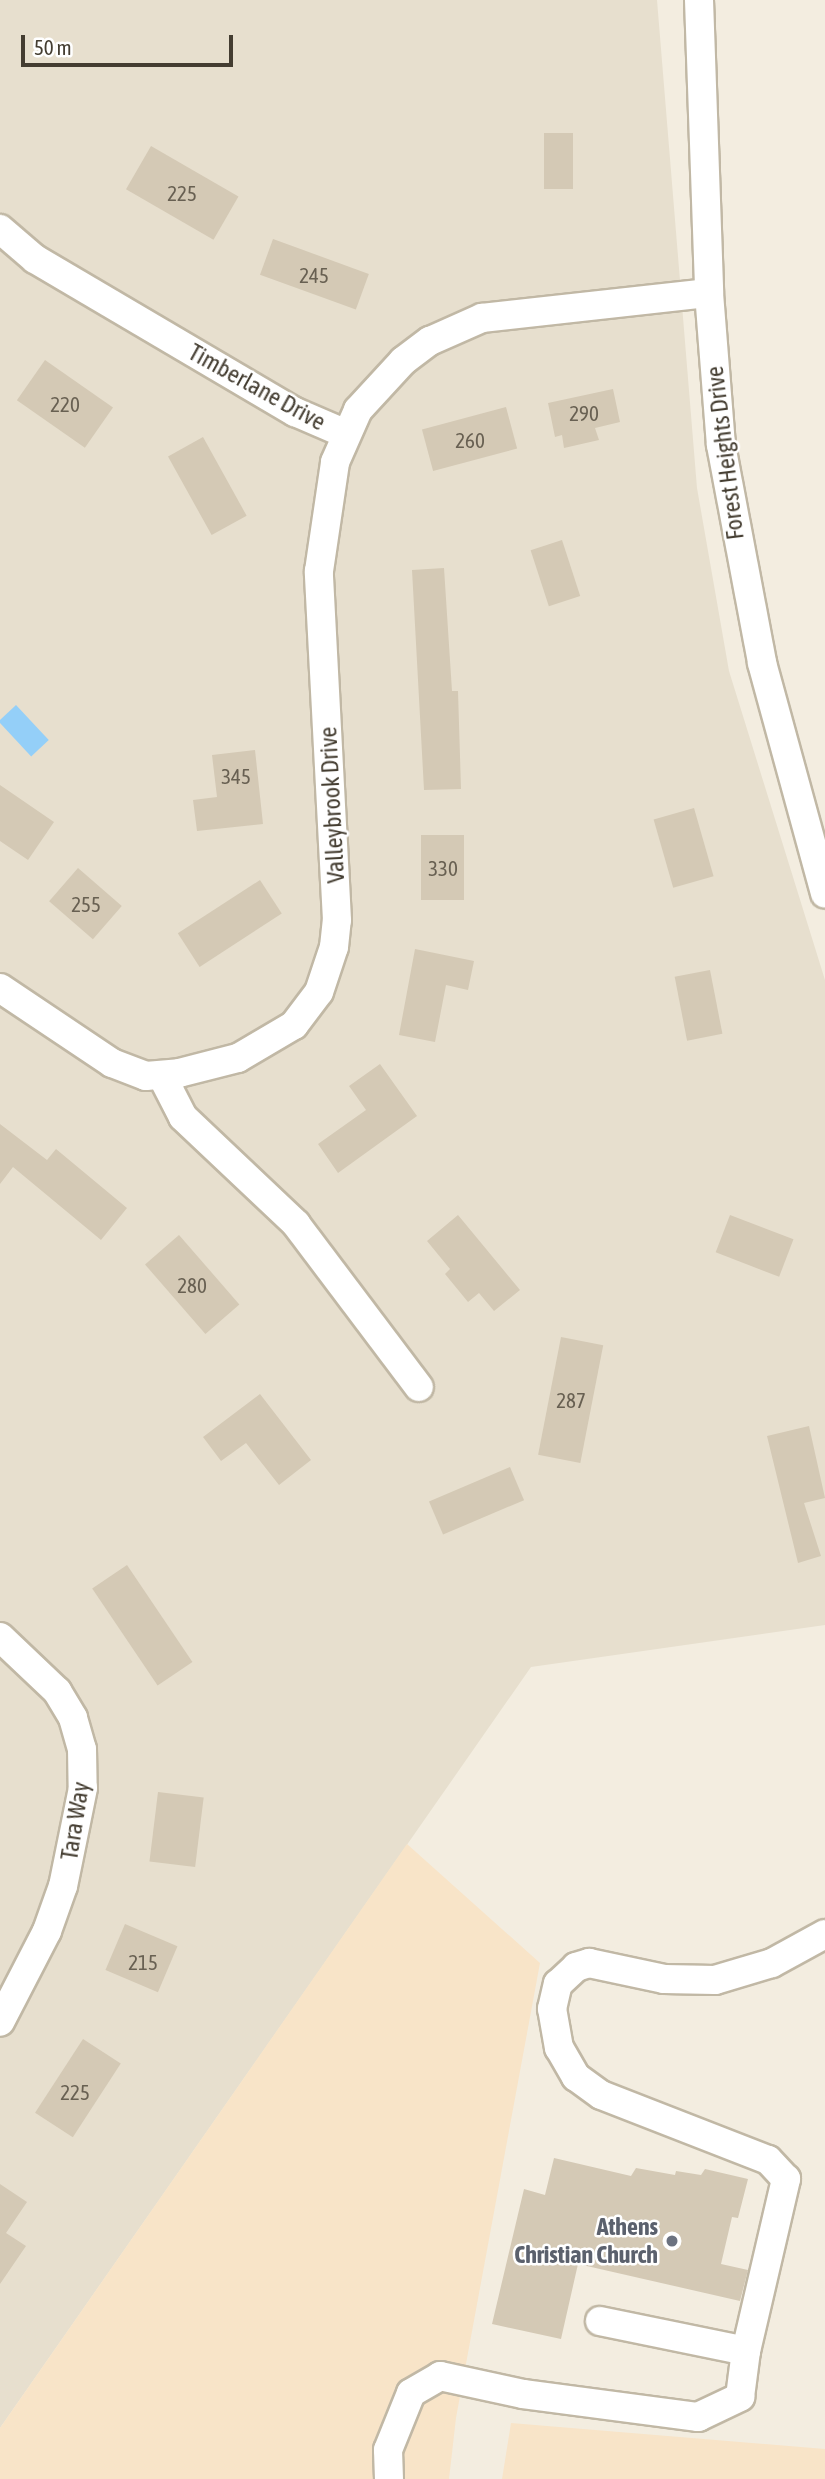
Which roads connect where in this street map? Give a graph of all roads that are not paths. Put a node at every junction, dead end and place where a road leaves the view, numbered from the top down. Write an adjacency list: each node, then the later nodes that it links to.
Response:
1 (699, 0): 3 (street, Forest Heights Drive)
2 (1, 233): 4 (street, Timberlane Drive)
3 (709, 293): 4 (street, Timberlane Drive); 5 (street, Forest Heights Drive)
4 (345, 434): 7 (street, Valleybrook Drive)
5 (825, 894)
6 (0, 988): 7 (street, Valleybrook Drive)
7 (162, 1076): 8 (street)
8 (419, 1387)
9 (0, 1637): 11 (street, Tara Way)
10 (825, 1934): 13 (street)
11 (0, 2022)
12 (600, 2321): 13 (street)
13 (746, 2351): 14 (street)
14 (389, 2479)

